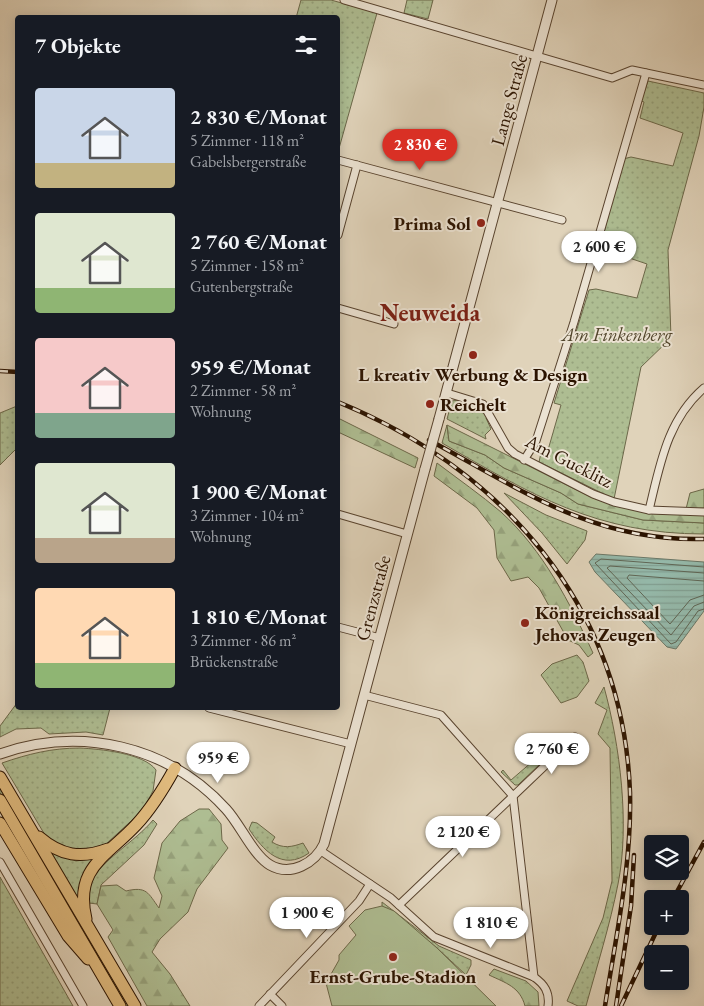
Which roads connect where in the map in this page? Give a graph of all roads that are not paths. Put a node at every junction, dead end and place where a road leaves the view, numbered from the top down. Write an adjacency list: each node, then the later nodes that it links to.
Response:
1 (344, 0): 3 (street)
2 (552, 0): 3 (street, Lange Straße)
3 (538, 55): 4 (street); 8 (street, Lange Straße)
4 (646, 73): 5 (street); 15 (street)
5 (704, 85)
6 (340, 161): 7 (street)
7 (357, 165): 8 (street); 10 (street)
8 (498, 203): 9 (street); 14 (street, Lange Straße)
9 (562, 220)
10 (340, 228)
11 (340, 309): 12 (street)
12 (394, 324)
13 (704, 388): 17 (street)
14 (447, 393): 15 (street, Am Gucklitz); 16 (street, Lange Straße, bridge)
15 (524, 460): 17 (street, Am Gucklitz)
16 (425, 469): 20 (street, Grenzstraße)
17 (649, 510): 18 (street, Am Gucklitz)
18 (704, 512)
19 (340, 515): 20 (street)
20 (407, 534): 22 (street, Grenzstraße)
21 (340, 628): 22 (street)
22 (380, 638): 23 (street, Grenzstraße)
23 (364, 695): 26 (street, Grenzstraße); 30 (street)
24 (217, 710): 26 (street)
25 (575, 737): 30 (street)
26 (351, 744): 35 (street, Grenzstraße)
27 (0, 754): 28 (street)
28 (175, 768): 34 (highway); 35 (street)
29 (0, 777): 33 (highway)
30 (513, 796): 38 (street); 41 (street)
31 (0, 800): 40 (highway)
32 (0, 822): 40 (highway)
33 (33, 833): 34 (highway); 39 (highway)
34 (108, 849): 39 (highway)
35 (321, 851): 37 (street)
36 (0, 862): 43 (street)
37 (370, 884): 38 (street); 42 (street)
38 (399, 905): 41 (street)
39 (88, 928): 45 (highway)
40 (95, 962): 44 (highway)
41 (534, 976): 48 (street)
42 (270, 994): 46 (street); 47 (street)
43 (83, 1006)
44 (120, 1006)
45 (135, 1006)
46 (259, 1006)
47 (282, 1006)
48 (548, 1006)

